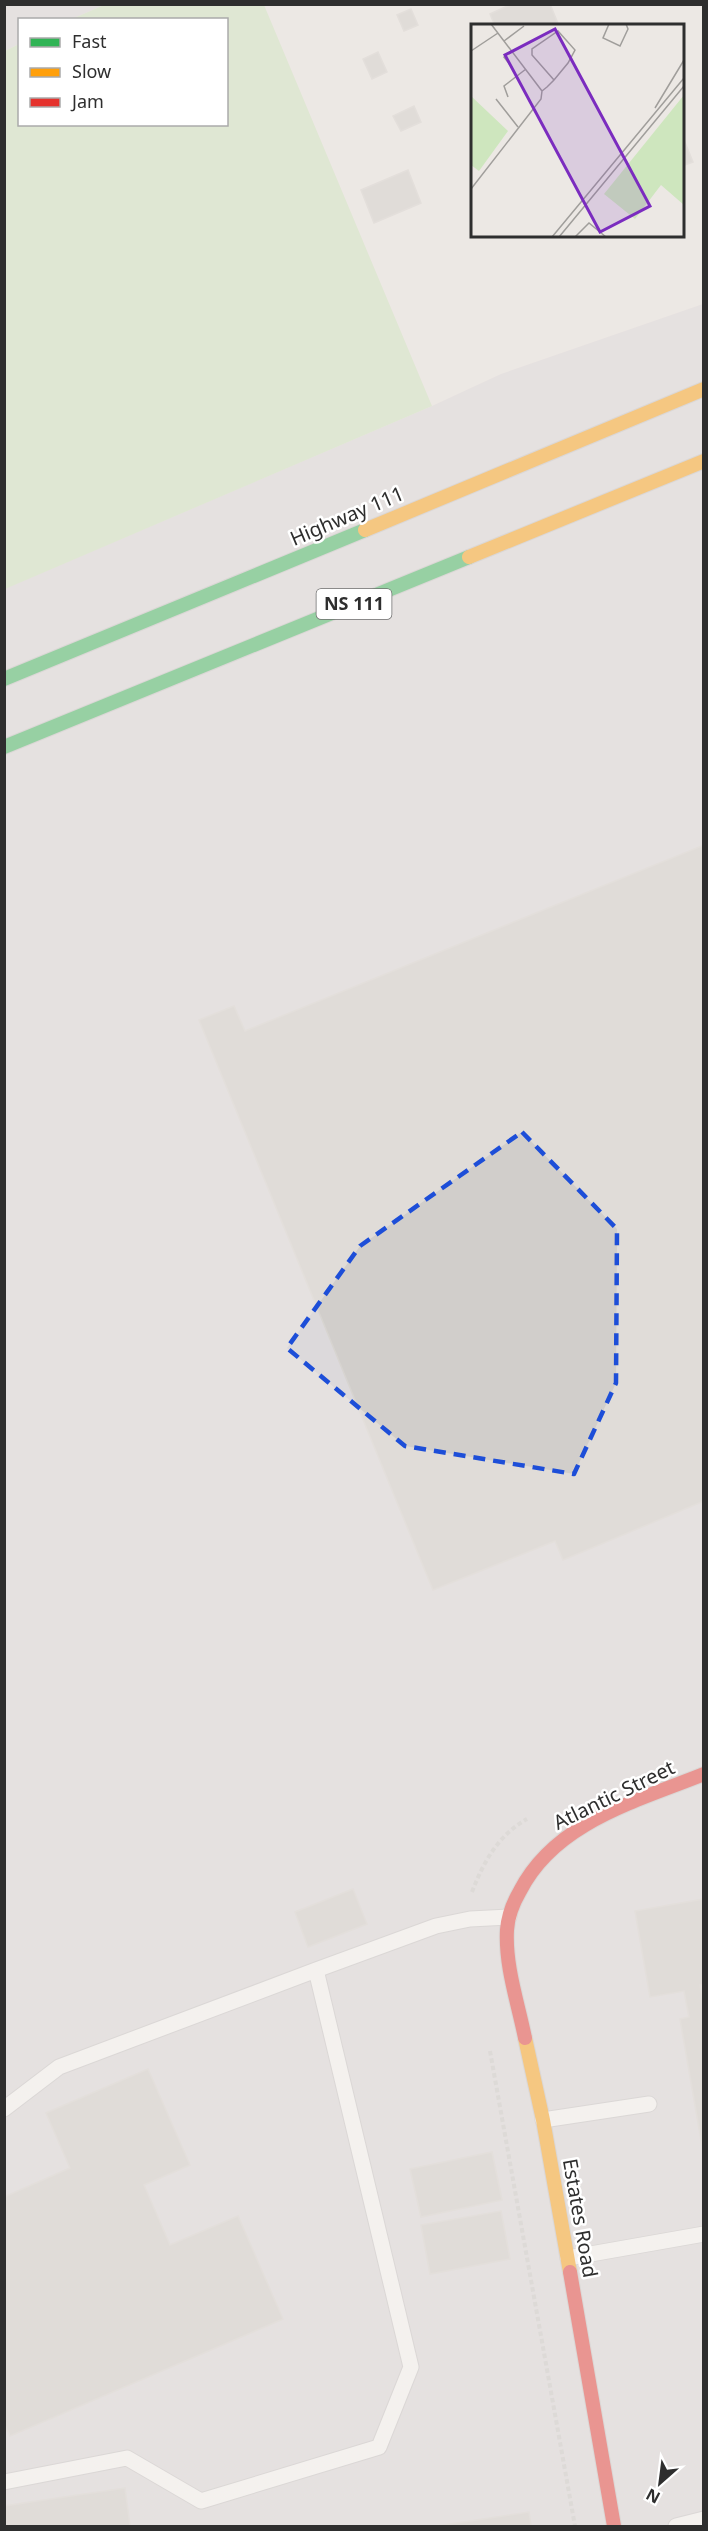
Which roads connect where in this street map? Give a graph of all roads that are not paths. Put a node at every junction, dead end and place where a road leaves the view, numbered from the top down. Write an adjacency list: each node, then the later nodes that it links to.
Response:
1 (704, 389): 3 (main road, Highway 111)
2 (704, 461): 6 (main road, NS 111)
3 (319, 548): 4 (main road); 5 (main road, Highway 111)
4 (84, 631)
5 (4, 679)
6 (4, 747)
7 (704, 1774): 8 (main road, Atlantic Street)
8 (509, 1917): 9 (lane); 12 (main road, Estates Road)
9 (316, 1970): 11 (lane); 15 (lane)
10 (649, 2104): 12 (lane)
11 (4, 2109)
12 (543, 2120): 14 (main road, Estates Road)
13 (704, 2234): 14 (lane)
14 (568, 2258): 17 (main road, Estates Road)
15 (4, 2482)
16 (704, 2519): 18 (lane)
17 (614, 2526)
18 (676, 2526)

